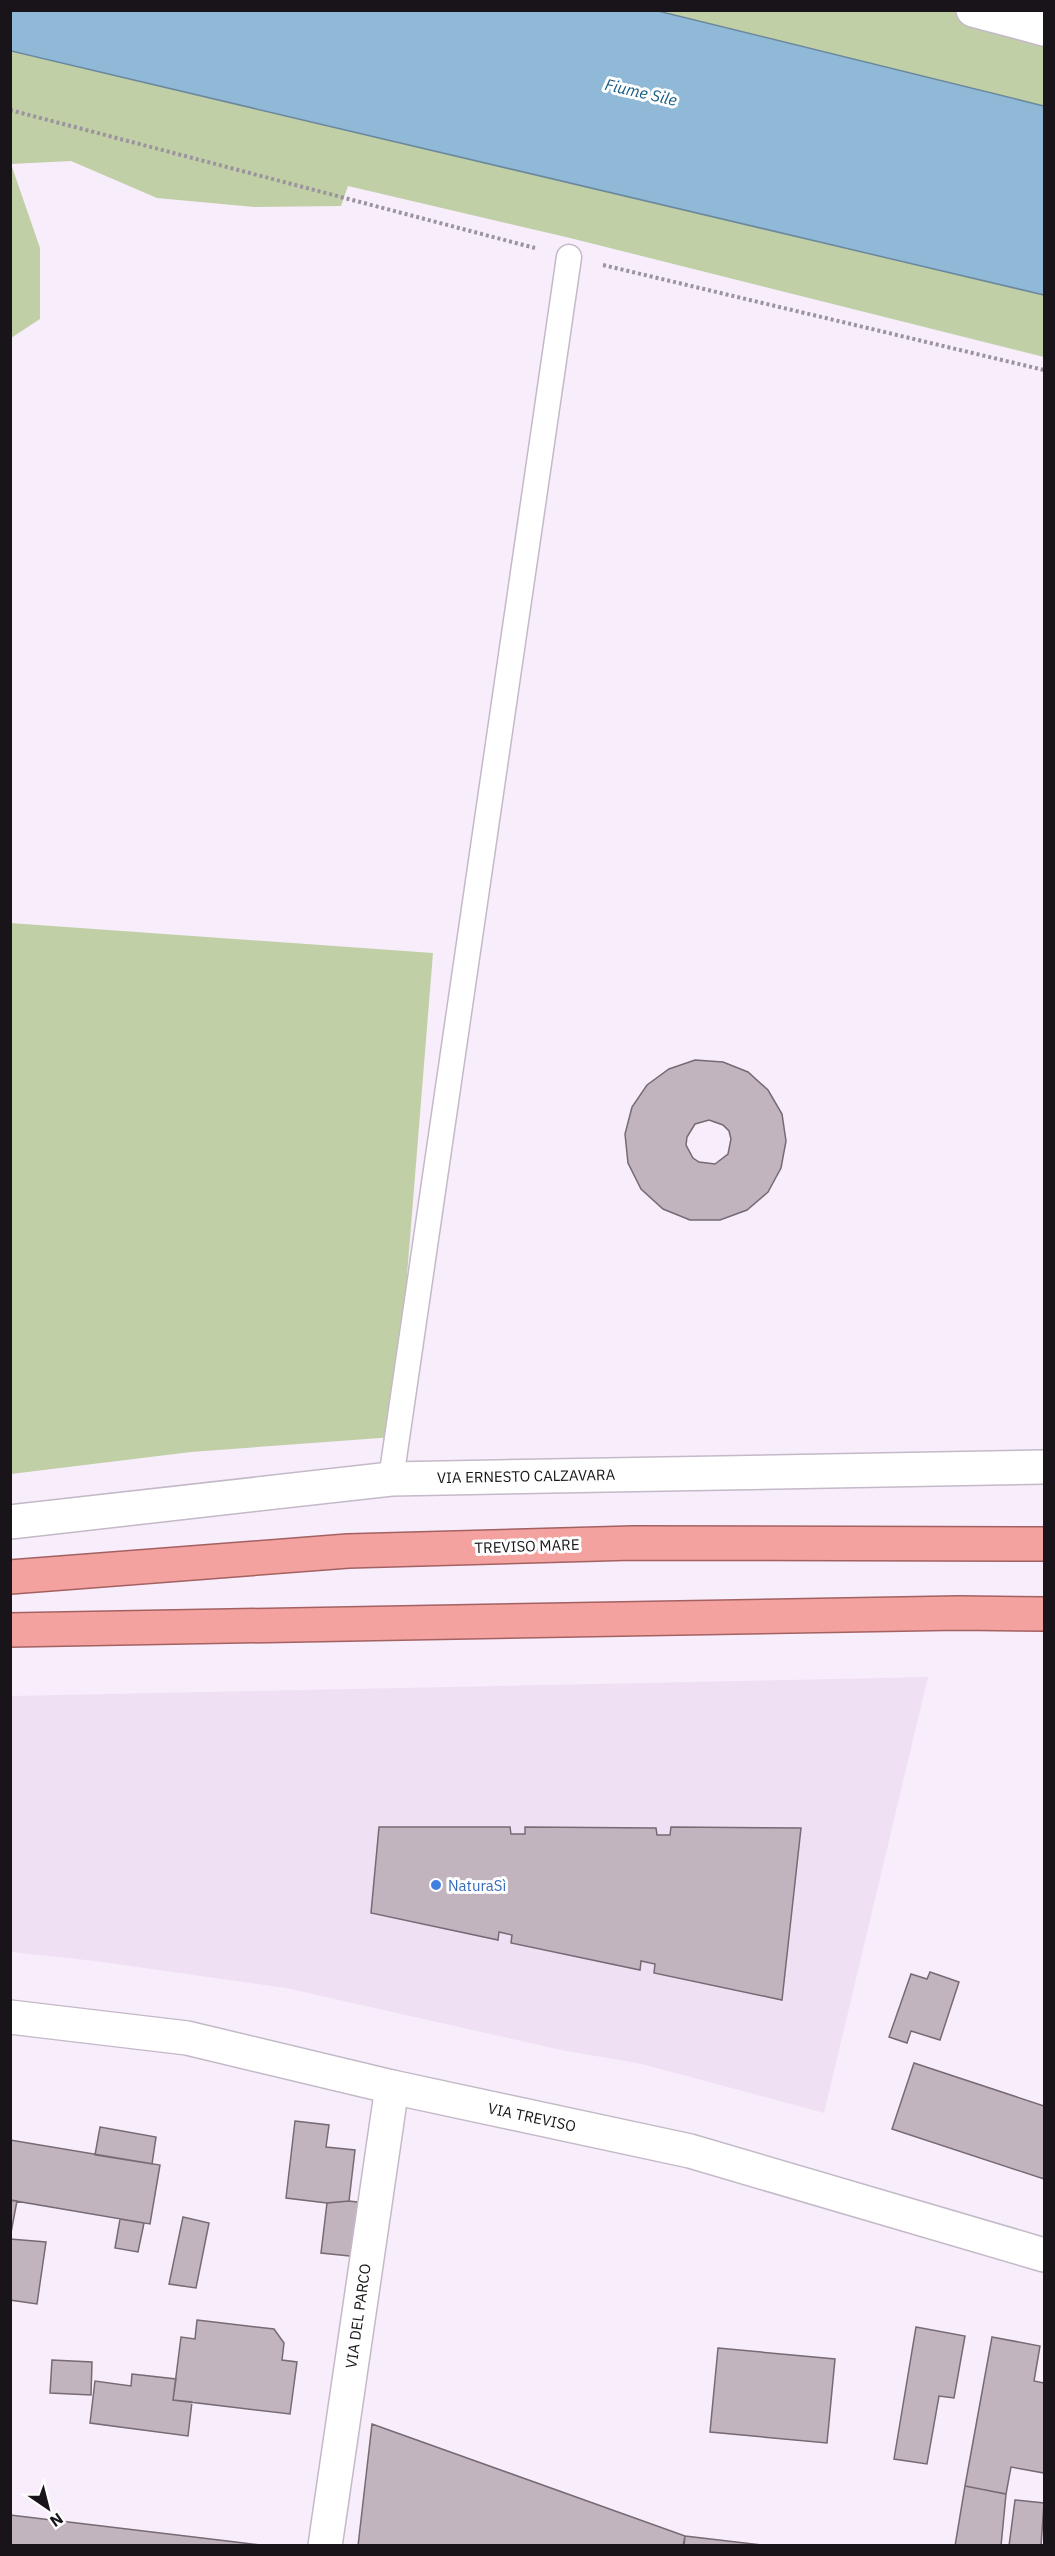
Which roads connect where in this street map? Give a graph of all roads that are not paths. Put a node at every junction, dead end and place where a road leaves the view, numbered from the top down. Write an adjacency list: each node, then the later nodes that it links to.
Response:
1 (973, 10): 2 (street)
2 (1044, 29)
3 (569, 257): 5 (lane)
4 (1044, 1467): 5 (street, VIA ERNESTO CALZAVARA)
5 (391, 1479): 6 (street, VIA ERNESTO CALZAVARA)
6 (10, 1522)
7 (1044, 1544): 8 (highway, TREVISO MARE)
8 (10, 1577)
9 (1044, 1614): 10 (highway)
10 (10, 1630)
11 (10, 2017): 12 (street, VIA TREVISO)
12 (392, 2087): 13 (street, VIA TREVISO); 14 (street, VIA DEL PARCO)
13 (1044, 2255)
14 (325, 2546)

